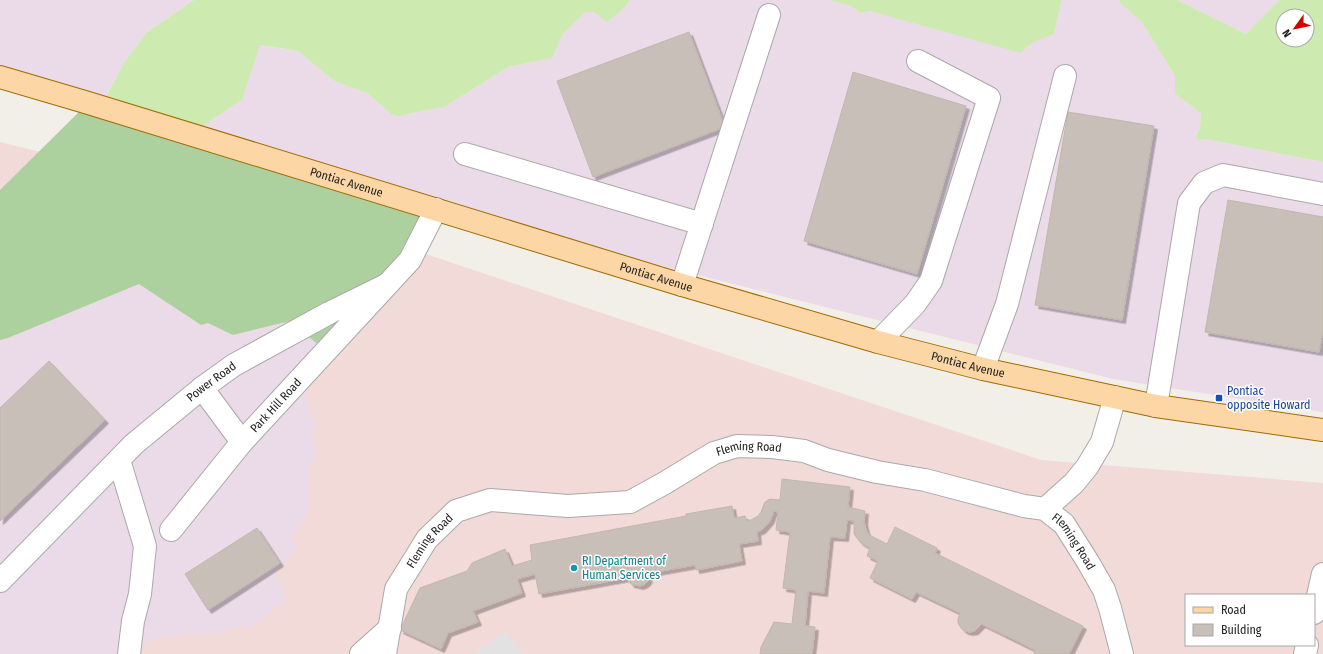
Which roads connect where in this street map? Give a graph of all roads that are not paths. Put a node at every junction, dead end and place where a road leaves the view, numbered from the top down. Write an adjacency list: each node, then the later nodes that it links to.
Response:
1 (769, 15): 8 (street)
2 (918, 61): 11 (street)
3 (1065, 76): 12 (street)
4 (0, 77): 7 (main road, Pontiac Avenue)
5 (465, 154): 8 (street)
6 (1323, 194): 15 (street)
7 (436, 209): 9 (street, Power Road); 10 (main road, Pontiac Avenue)
8 (702, 224): 10 (street)
9 (386, 285): 13 (street, Power Road); 17 (street, Park Hill Road)
10 (682, 285): 11 (main road, Pontiac Avenue)
11 (878, 342): 12 (main road, Pontiac Avenue)
12 (983, 369): 14 (main road, Pontiac Avenue)
13 (202, 388): 17 (street); 18 (street, Power Road)
14 (1115, 398): 15 (main road, Pontiac Avenue); 19 (street)
15 (1156, 406): 16 (main road, Pontiac Avenue)
16 (1323, 430)
17 (242, 442): 20 (street, Park Hill Road)
18 (119, 460): 22 (street, Power Road); 26 (street)
19 (1044, 509): 24 (street, Fleming Road); 28 (street, Fleming Road)
20 (171, 530)
21 (1323, 574): 23 (street)
22 (0, 581)
23 (1315, 609)
24 (390, 628): 25 (street, Fleming Road); 27 (street)
25 (385, 653)
26 (128, 654)
27 (361, 654)
28 (1122, 654)

